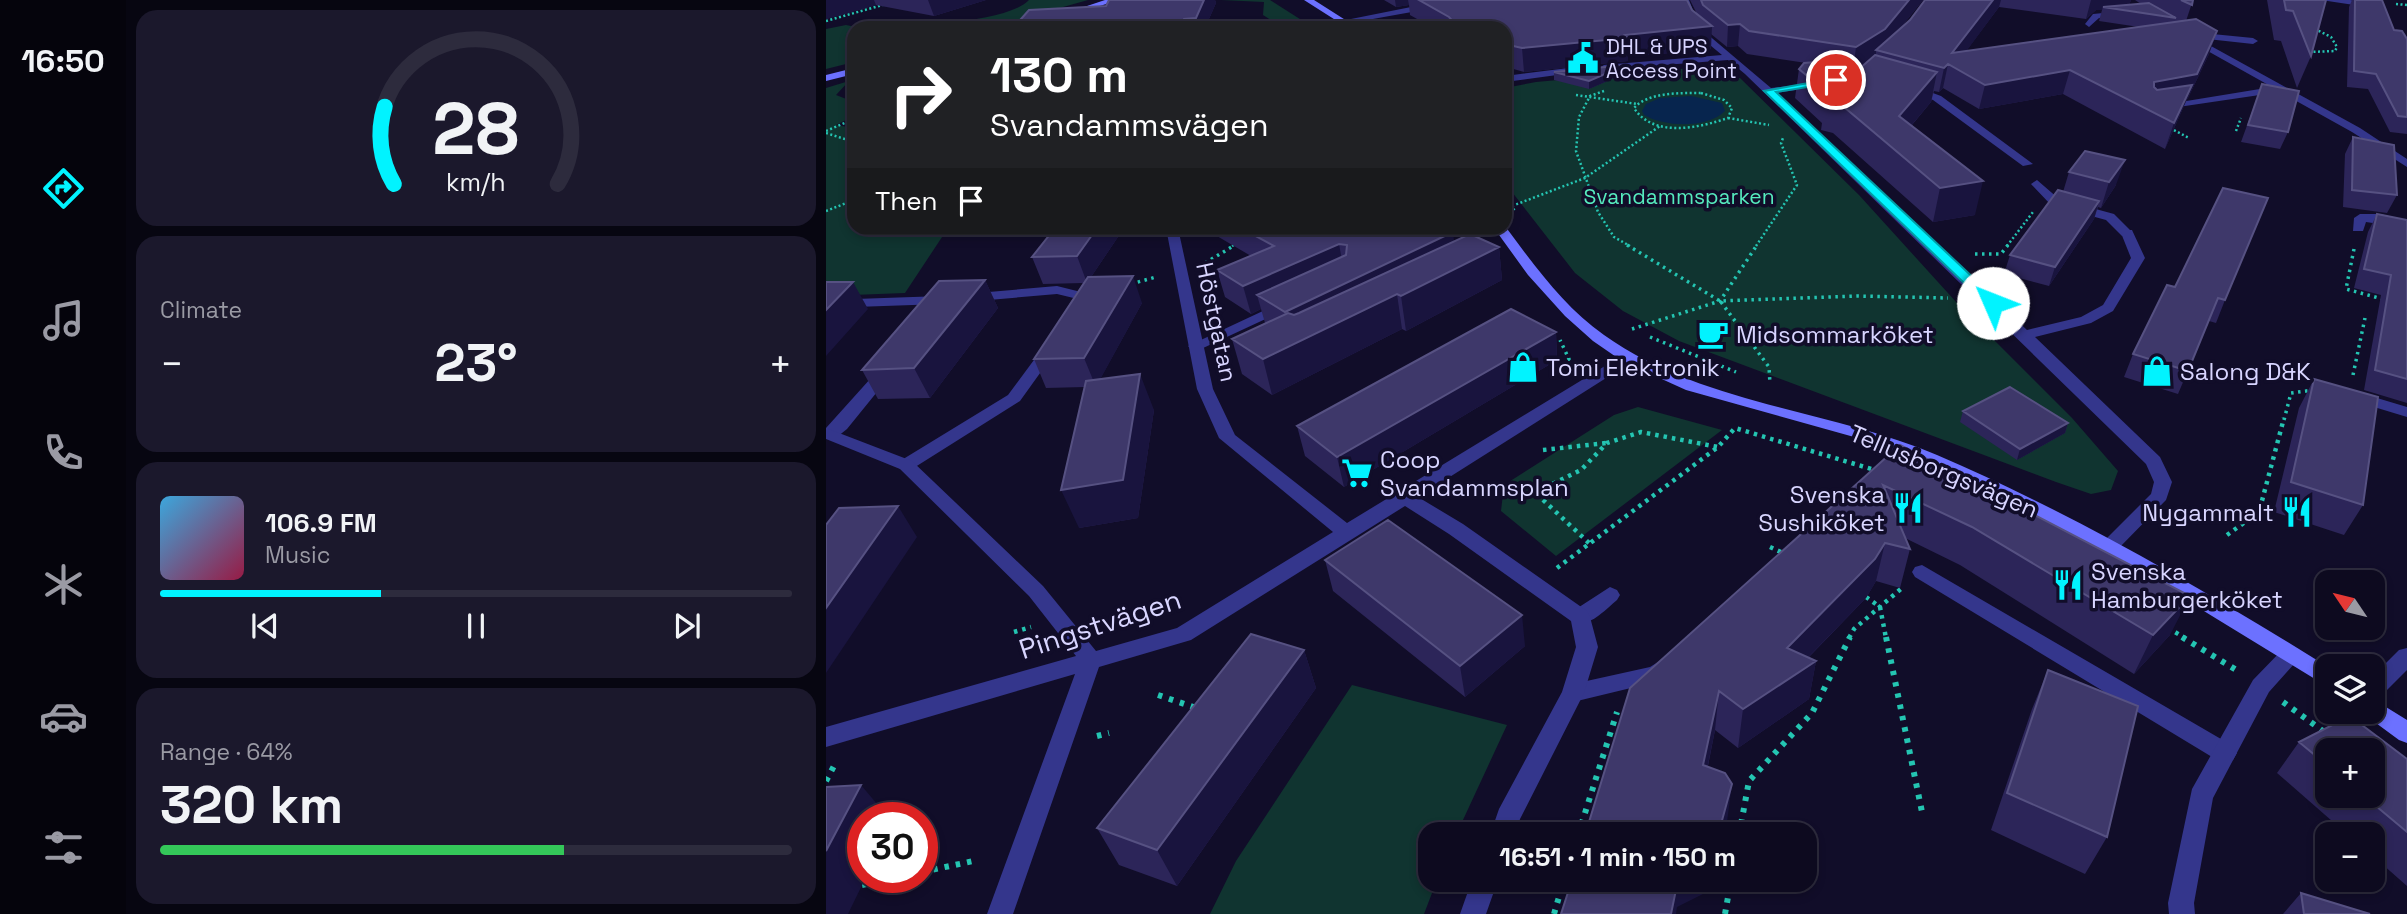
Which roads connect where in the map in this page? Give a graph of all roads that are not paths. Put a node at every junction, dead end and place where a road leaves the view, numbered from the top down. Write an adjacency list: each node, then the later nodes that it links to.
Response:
1 (1114, 0): 7 (street)
2 (1308, 0): 9 (street)
3 (1685, 0): 12 (street)
4 (2325, 0): 5 (street)
5 (2376, 3)
6 (1445, 4): 9 (street)
7 (1068, 13)
8 (2134, 13): 10 (street)
9 (1345, 21)
10 (2089, 24)
11 (2253, 41): 18 (street)
12 (1730, 57): 15 (street); 19 (street)
13 (847, 73): 14 (street)
14 (826, 78)
15 (1512, 78)
16 (1824, 83): 19 (street)
17 (1900, 86): 21 (street)
18 (2281, 89): 20 (street); 22 (street)
19 (1769, 91): 34 (street)
20 (2152, 110)
21 (2027, 164)
22 (2407, 164)
23 (2037, 184): 34 (street)
24 (2407, 223): 25 (street)
25 (2357, 228)
26 (1174, 235): 35 (street, Höstgatan)
27 (1501, 235): 37 (street, Tellusborgsvägen)
28 (1112, 289): 29 (street)
29 (942, 300): 31 (street); 32 (street)
30 (1295, 300): 35 (street)
31 (826, 304)
32 (932, 316)
33 (1062, 330): 41 (street)
34 (2026, 335): 44 (street)
35 (1196, 346): 43 (street, Höstgatan)
36 (899, 356): 40 (street)
37 (1628, 358): 42 (street, Pingstvägen); 44 (street, Tellusborgsvägen)
38 (2326, 388): 39 (street)
39 (2407, 412)
40 (828, 433): 41 (street)
41 (906, 465): 51 (street)
42 (1406, 498): 43 (street, Pingstvägen); 47 (street)
43 (1347, 533): 51 (street, Pingstvägen)
44 (2111, 544): 48 (street, Tellusborgsvägen)
45 (1922, 572): 58 (street)
46 (1610, 595): 47 (street)
47 (1580, 617): 54 (street)
48 (2291, 655): 52 (street, Tellusborgsvägen); 58 (street)
49 (1676, 656): 54 (street)
50 (2407, 656): 53 (street)
51 (1091, 660): 57 (street, Pingstvägen); 61 (street)
52 (2315, 670)
53 (2385, 678)
54 (1573, 693): 59 (street)
55 (2385, 717): 56 (street)
56 (2407, 733)
57 (826, 737)
58 (2225, 753): 63 (street)
59 (1506, 822)
60 (1481, 892): 62 (street)
61 (1000, 914)
62 (1473, 914)
63 (2182, 914)

